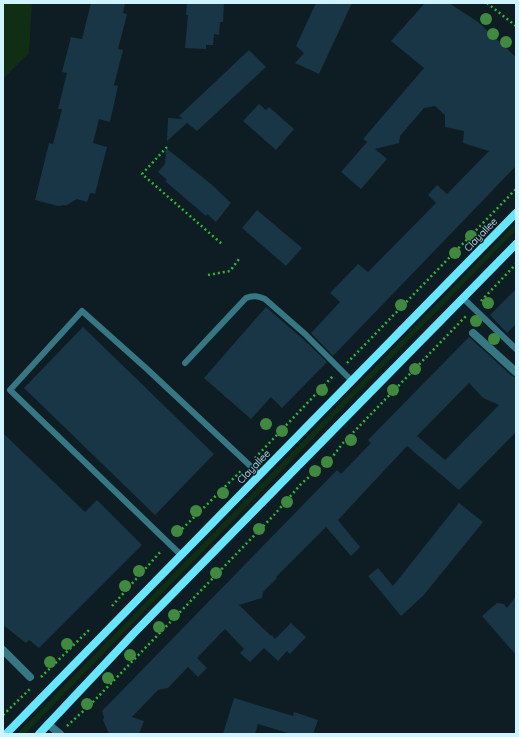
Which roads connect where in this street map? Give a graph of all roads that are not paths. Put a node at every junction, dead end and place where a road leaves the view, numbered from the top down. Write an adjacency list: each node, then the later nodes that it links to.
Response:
1 (516, 213): 8 (main road, Clayallee)
2 (516, 244): 3 (main road)
3 (463, 298): 5 (lane); 13 (main road)
4 (472, 333): 7 (street)
5 (516, 349)
6 (185, 363): 8 (lane)
7 (516, 372)
8 (352, 381): 9 (main road, Clayallee)
9 (260, 475): 10 (main road, Clayallee); 10 (lane)
10 (181, 555): 14 (main road, Clayallee)
11 (3, 650): 12 (street)
12 (30, 676)
13 (48, 724): 15 (main road); 16 (street)
14 (6, 734)
15 (39, 734)
16 (60, 734)

